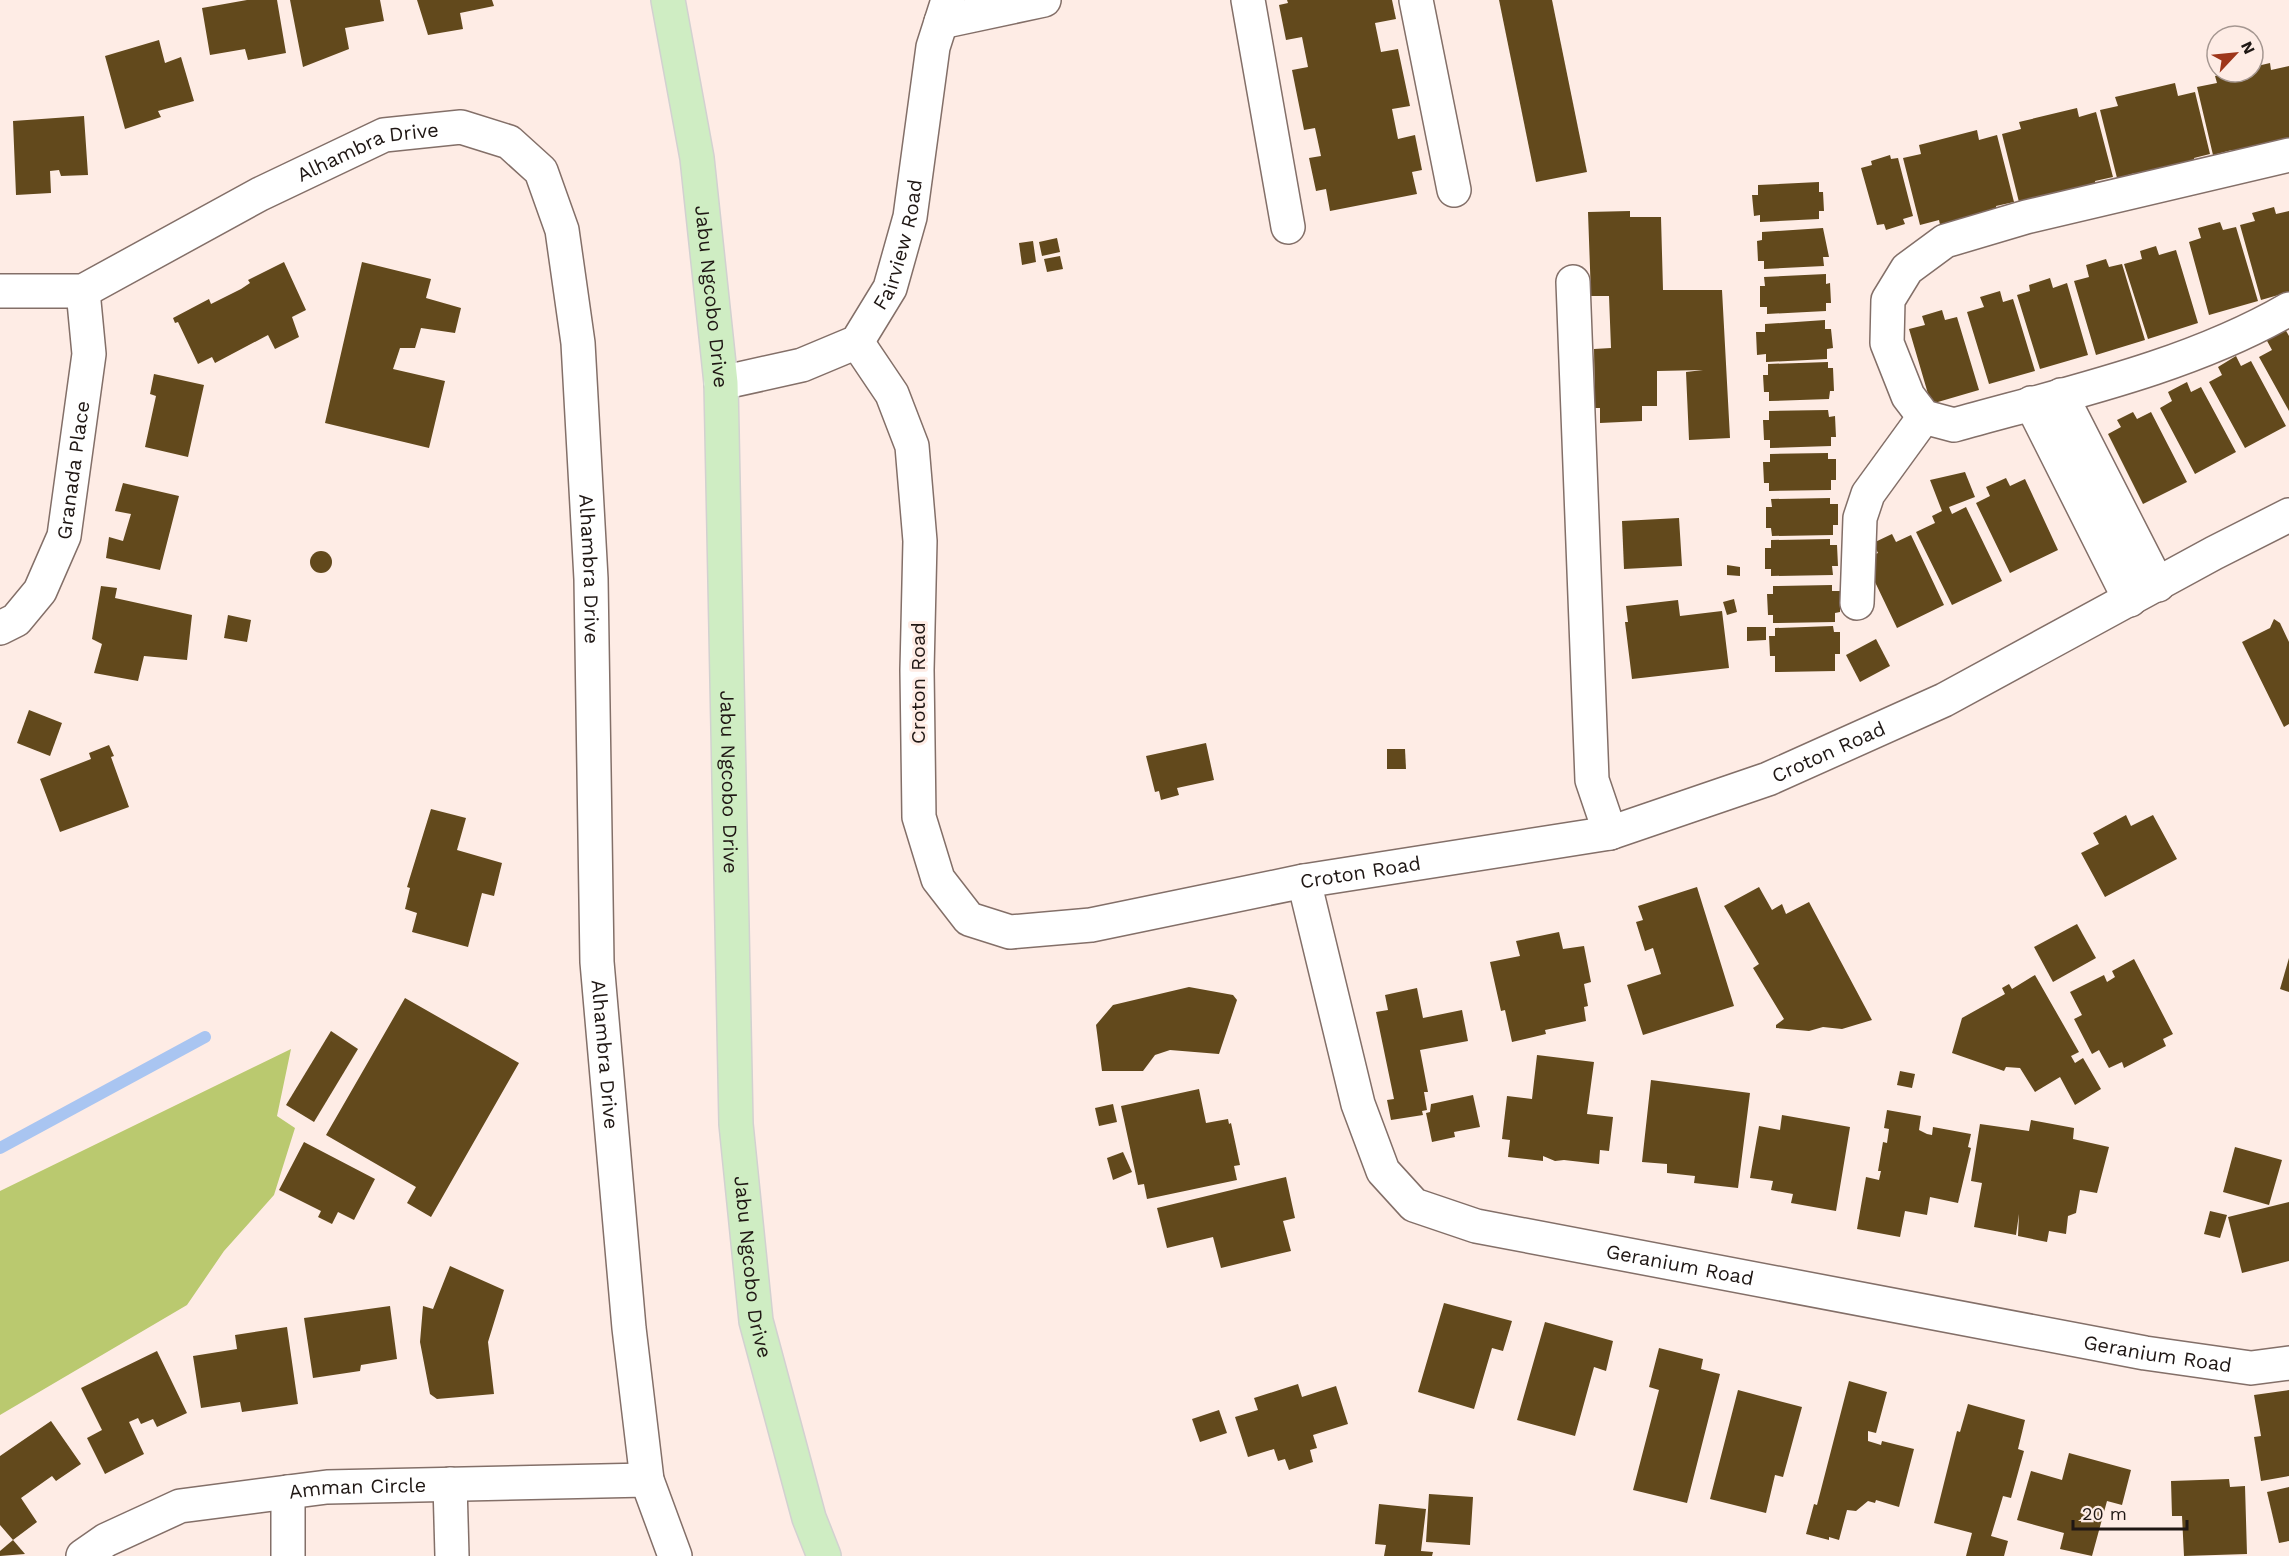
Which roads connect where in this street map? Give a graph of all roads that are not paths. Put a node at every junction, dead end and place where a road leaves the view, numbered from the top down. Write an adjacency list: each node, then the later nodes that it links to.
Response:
1 (668, 0): 14 (main road, Jabu Ngcobo Drive)
2 (1044, 0): 5 (street)
3 (1248, 0): 8 (street)
4 (1416, 0): 7 (street)
5 (944, 11): 13 (street, Fairview Road)
6 (2289, 155): 16 (street)
7 (1454, 190)
8 (1288, 227)
9 (1573, 282): 21 (street)
10 (0, 291): 11 (street, Alhambra Drive)
11 (83, 291): 20 (street, Granada Place); 24 (street, Alhambra Drive)
12 (2289, 309): 15 (street)
13 (856, 342): 14 (street); 22 (street, Croton Road)
14 (721, 383): 31 (main road, Jabu Ngcobo Drive)
15 (2046, 399): 16 (street); 18 (street)
16 (1924, 417): 19 (street)
17 (2289, 515): 18 (street, Croton Road)
18 (2144, 593): 21 (street, Croton Road)
19 (1857, 603)
20 (0, 628)
21 (1610, 833): 22 (street, Croton Road)
22 (1304, 882): 23 (street, Geranium Road)
23 (2289, 1363)
24 (647, 1480): 25 (street, Amman Circle); 30 (street, Alhambra Drive)
25 (450, 1484): 26 (street, Amman Circle); 29 (street)
26 (288, 1492): 27 (street, Amman Circle); 28 (street)
27 (83, 1556)
28 (288, 1556)
29 (452, 1556)
30 (675, 1556)
31 (824, 1556)

